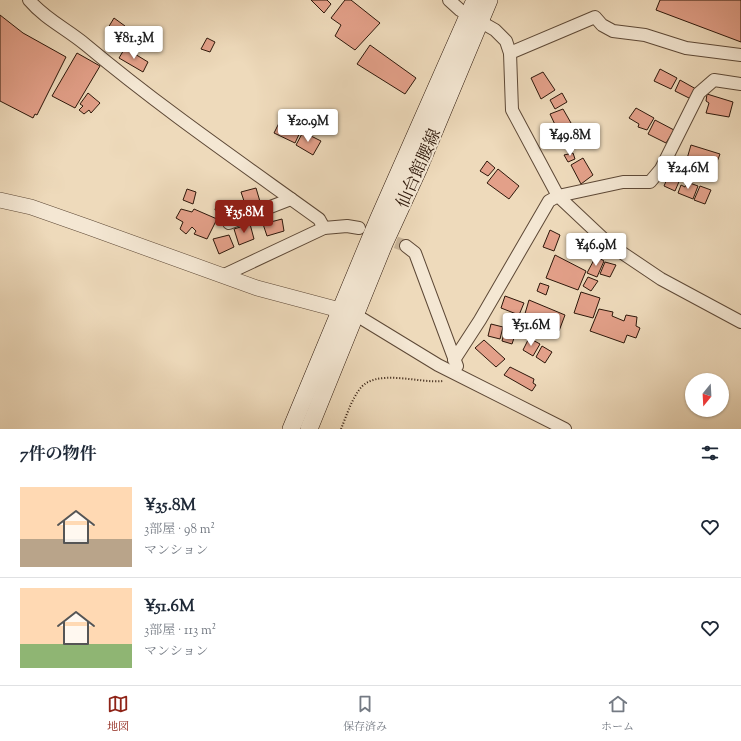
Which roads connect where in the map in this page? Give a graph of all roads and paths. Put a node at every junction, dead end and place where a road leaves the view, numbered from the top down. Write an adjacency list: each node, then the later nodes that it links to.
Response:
1 (29, 0): 9 (street)
2 (449, 0): 4 (street)
3 (489, 0): 4 (main road, 仙台館腰線)
4 (475, 12): 5 (street); 16 (main road, 仙台館腰線)
5 (510, 53): 6 (street); 8 (street)
6 (741, 55)
7 (741, 84): 8 (street)
8 (558, 196): 17 (street); 19 (street)
9 (291, 199): 11 (street); 12 (street)
10 (0, 200): 15 (street)
11 (229, 223)
12 (324, 228): 13 (street); 15 (street)
13 (359, 228)
14 (406, 246): 19 (street)
15 (222, 276): 16 (street)
16 (349, 313): 18 (main road, 仙台館腰線); 20 (street)
17 (741, 322)
18 (341, 333): 21 (main road); 22 (main road)
19 (454, 360): 20 (street)
20 (462, 378): 23 (path); 24 (street)
21 (291, 429)
22 (308, 429)
23 (341, 429)
24 (565, 429)

